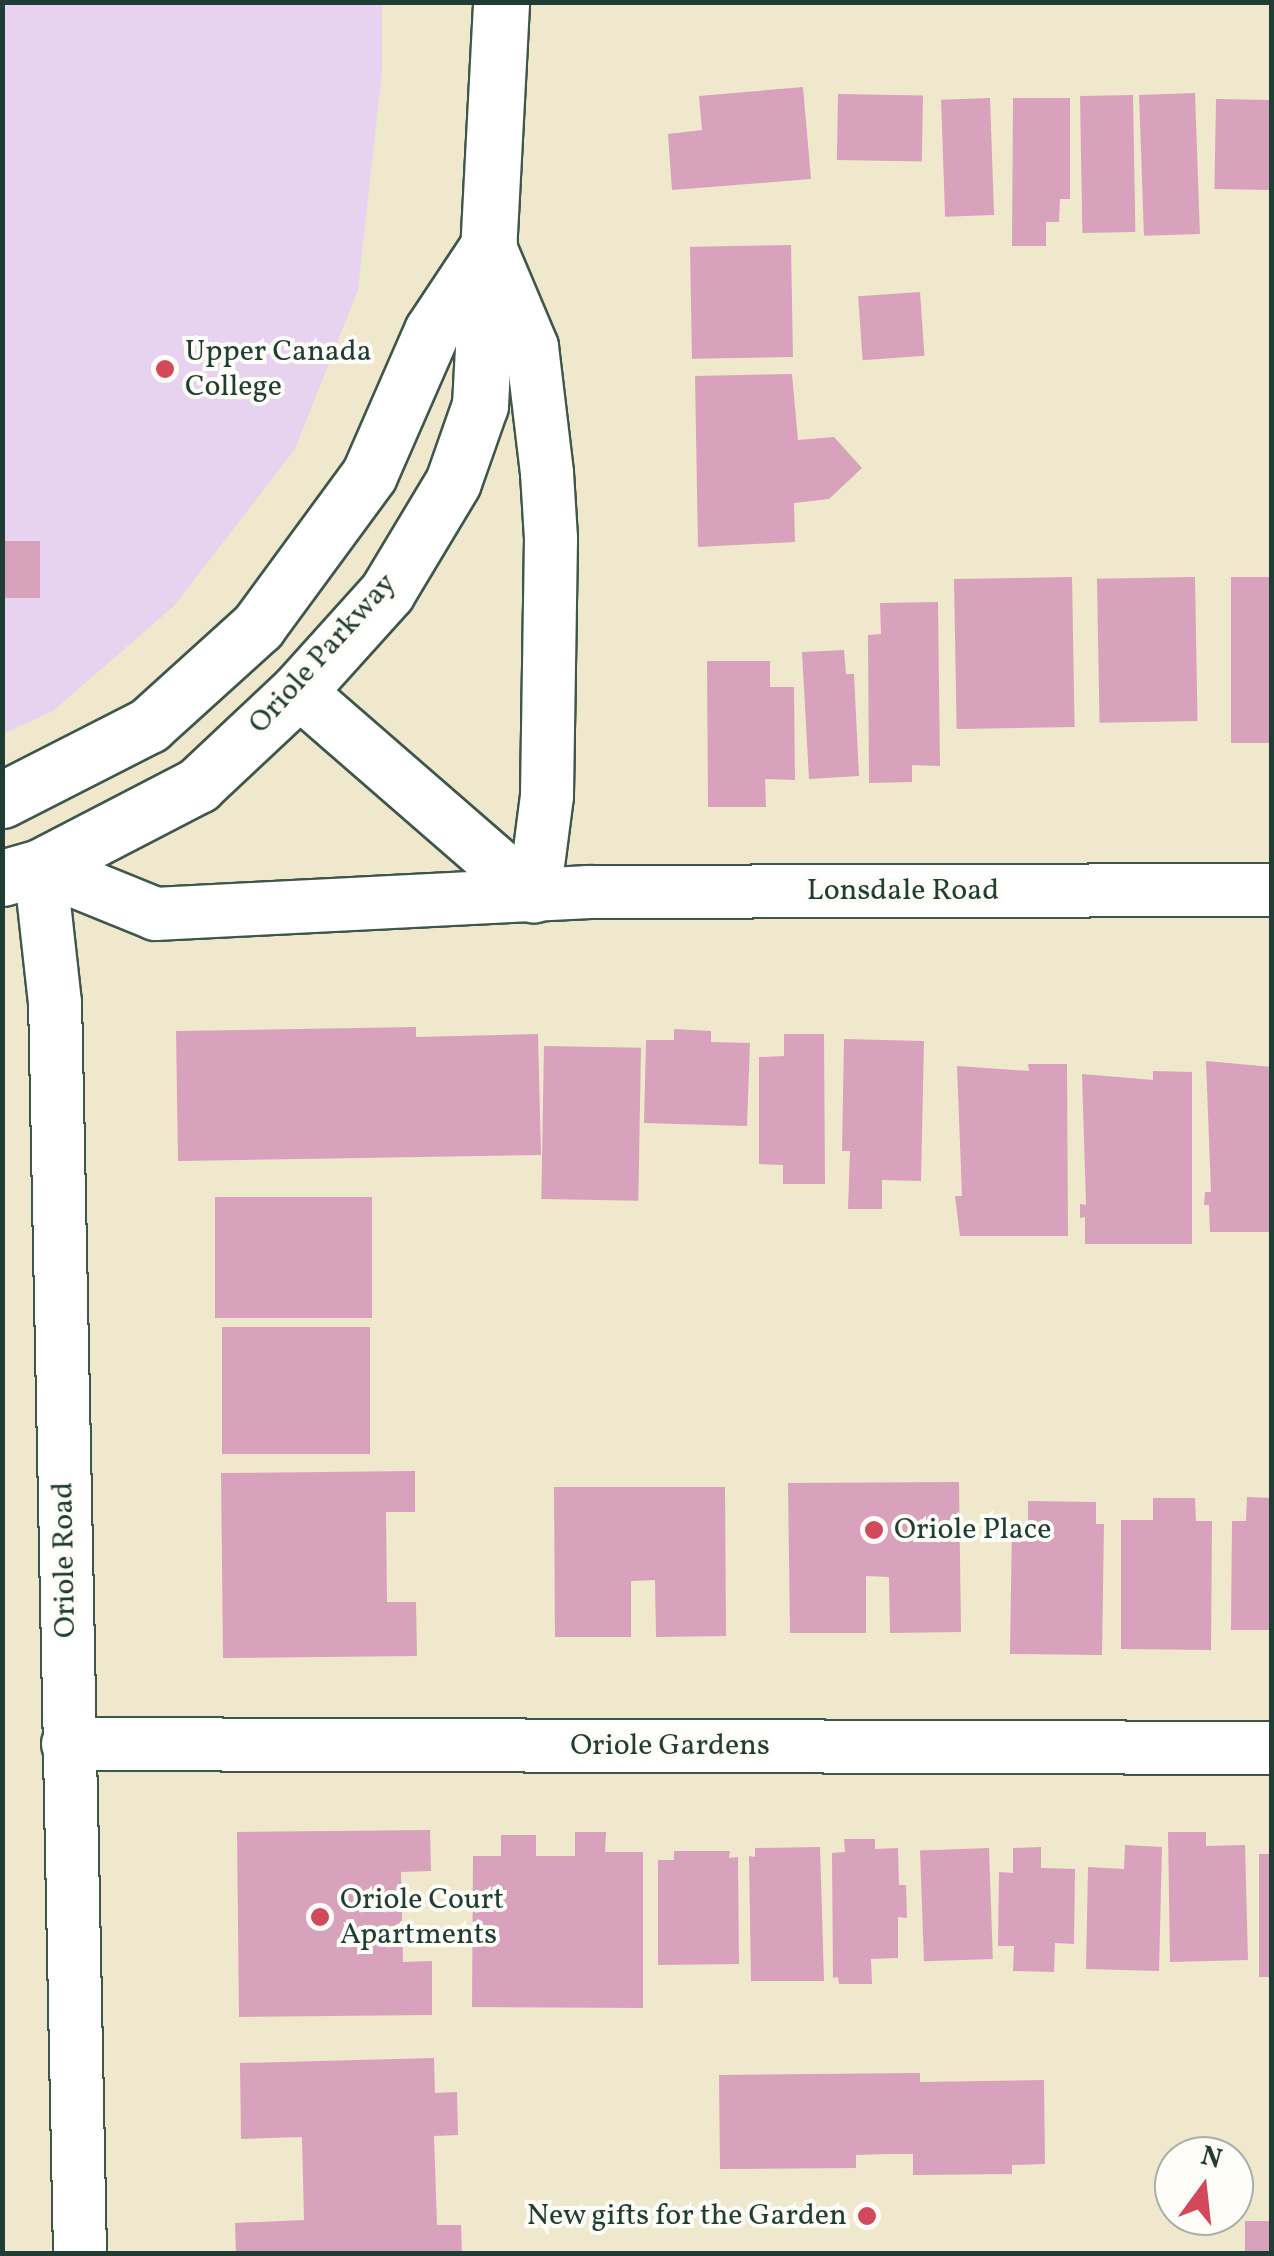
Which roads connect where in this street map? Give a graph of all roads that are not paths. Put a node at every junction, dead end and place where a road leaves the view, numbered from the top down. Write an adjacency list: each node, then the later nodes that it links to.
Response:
1 (502, 2): 2 (main road, Oriole Parkway)
2 (489, 245): 3 (main road, Oriole Parkway); 4 (main road); 8 (street, Oriole Parkway)
3 (298, 691): 6 (main road, Oriole Parkway); 8 (street)
4 (149, 725): 5 (main road); 6 (main road)
5 (2, 800)
6 (22, 873): 8 (street, Lonsdale Road); 9 (street, Oriole Road)
7 (1272, 890): 8 (street, Lonsdale Road)
8 (534, 896)
9 (68, 1744): 10 (street, Oriole Gardens); 11 (street, Oriole Road)
10 (1272, 1748)
11 (80, 2254)

